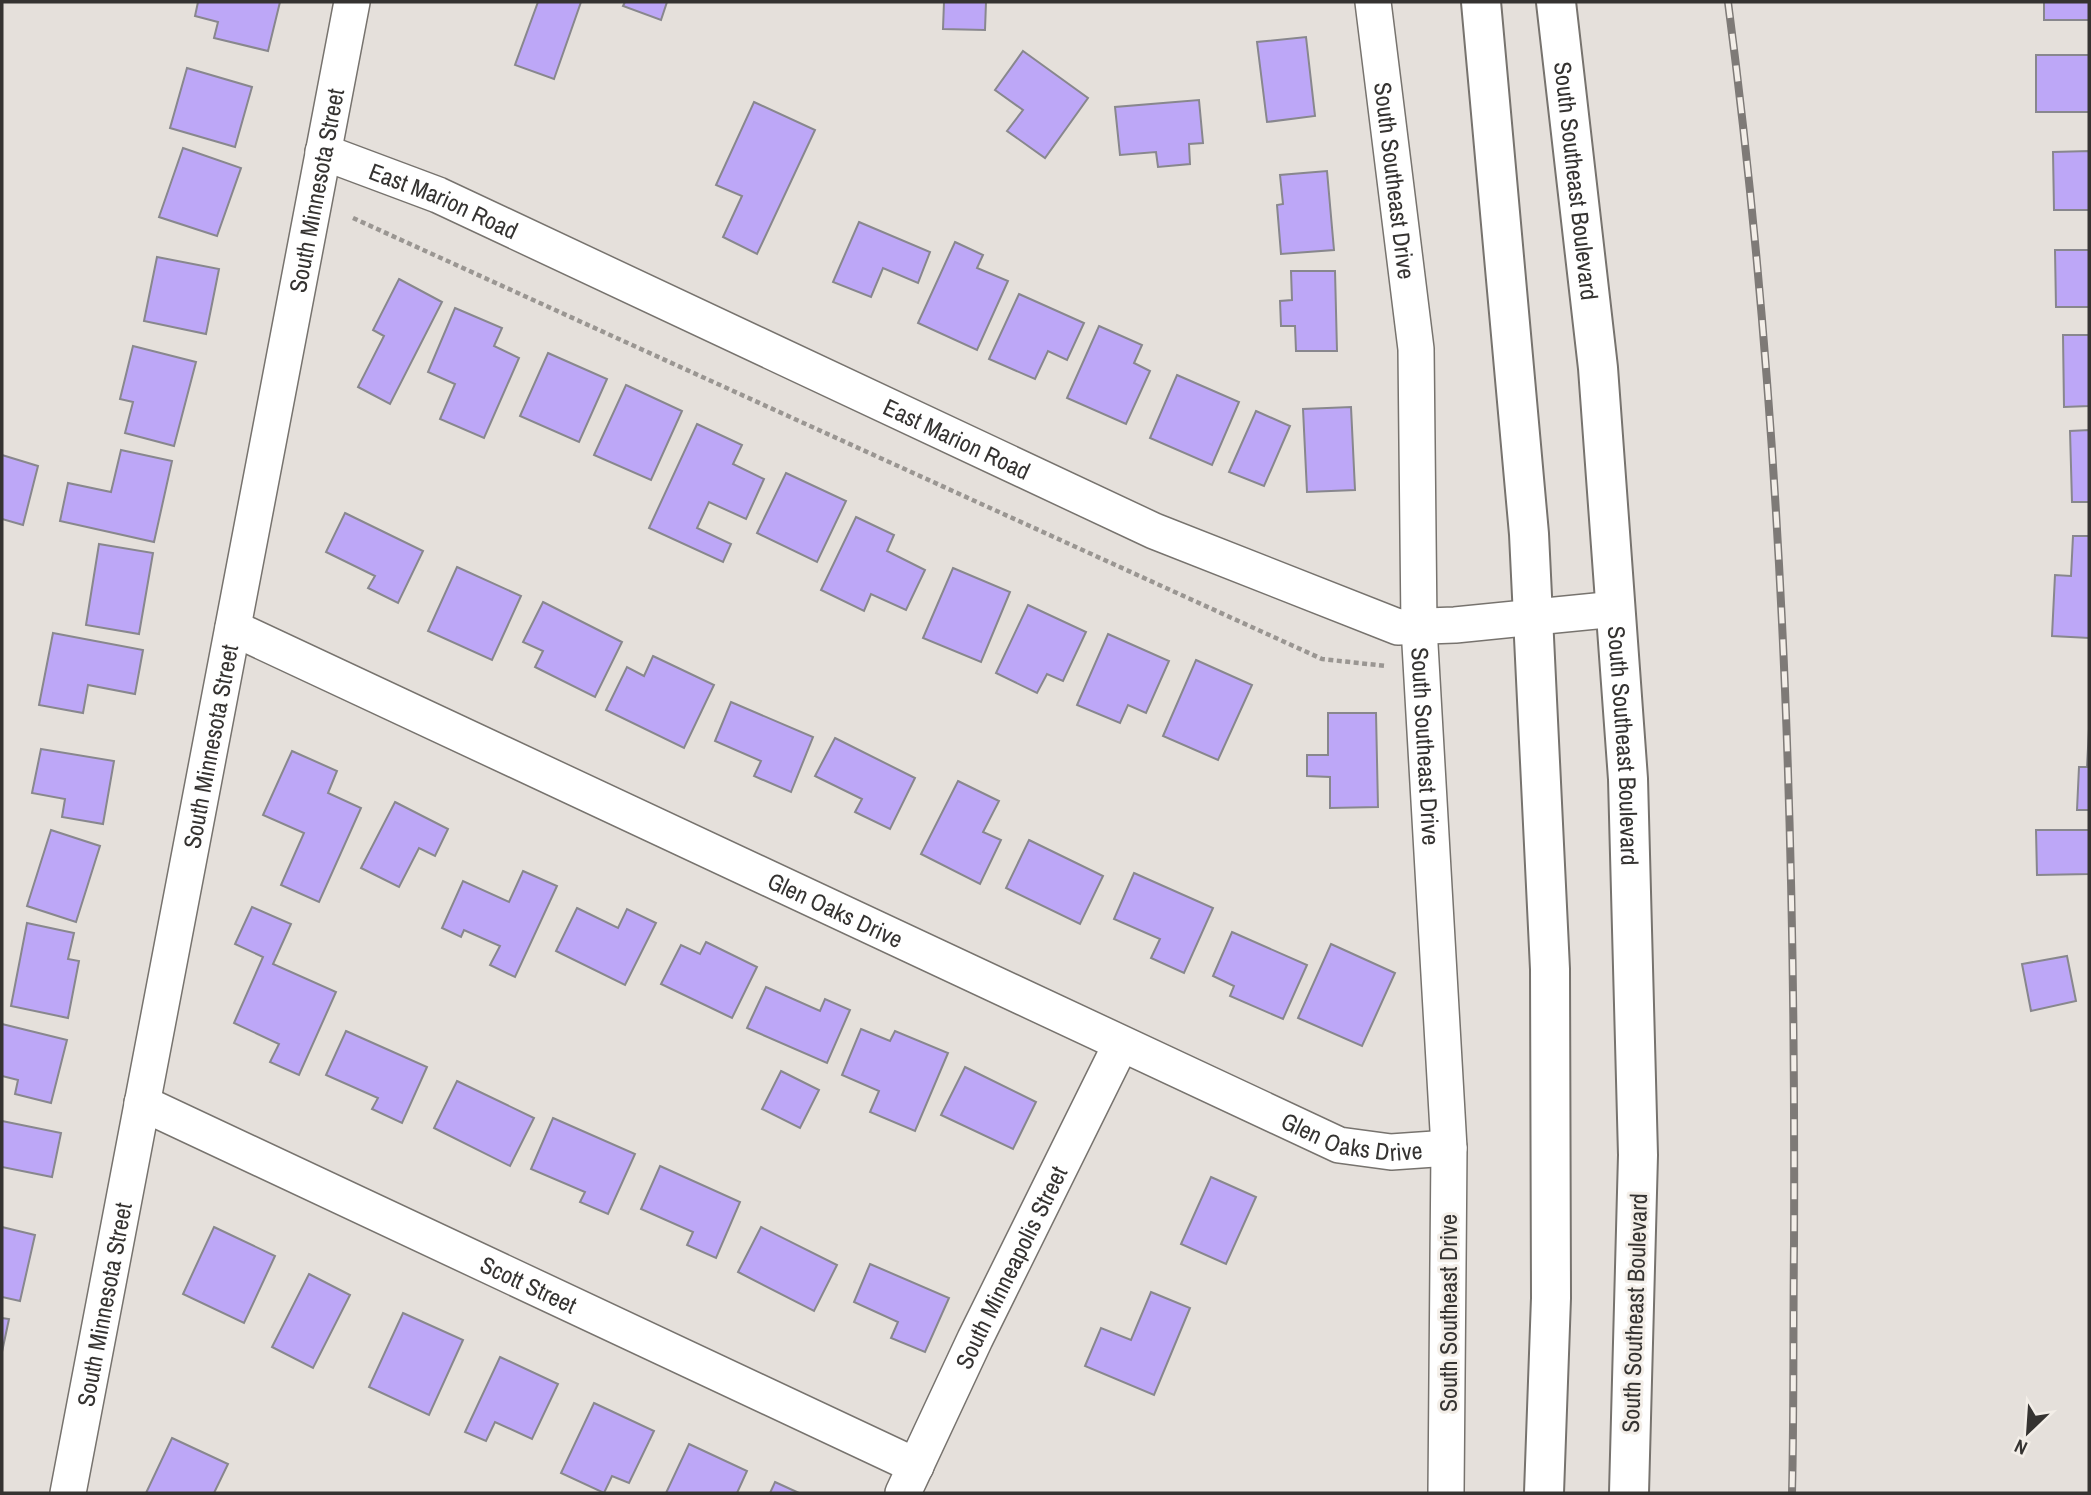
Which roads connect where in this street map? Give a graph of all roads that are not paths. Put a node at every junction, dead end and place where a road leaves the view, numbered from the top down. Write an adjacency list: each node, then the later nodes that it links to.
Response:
1 (352, 2): 5 (street, South Minnesota Street)
2 (1373, 2): 8 (street, South Southeast Drive)
3 (1481, 2): 7 (main road)
4 (1556, 2): 6 (main road, South Southeast Boulevard)
5 (323, 152): 8 (street, East Marion Road); 9 (street, South Minnesota Street)
6 (1616, 609): 7 (street, East Marion Road); 17 (main road, South Southeast Boulevard)
7 (1534, 618): 8 (street, East Marion Road); 16 (main road)
8 (1409, 627): 12 (street, South Southeast Drive)
9 (233, 628): 10 (street, Glen Oaks Drive); 11 (street, South Minnesota Street)
10 (1121, 1044): 12 (street, Glen Oaks Drive); 13 (street, South Minneapolis Street)
11 (142, 1103): 13 (street, Scott Street); 14 (street, South Minnesota Street)
12 (1449, 1148): 15 (street, South Southeast Drive)
13 (910, 1480)
14 (68, 1493)
15 (1446, 1493)
16 (1544, 1493)
17 (1629, 1493)

